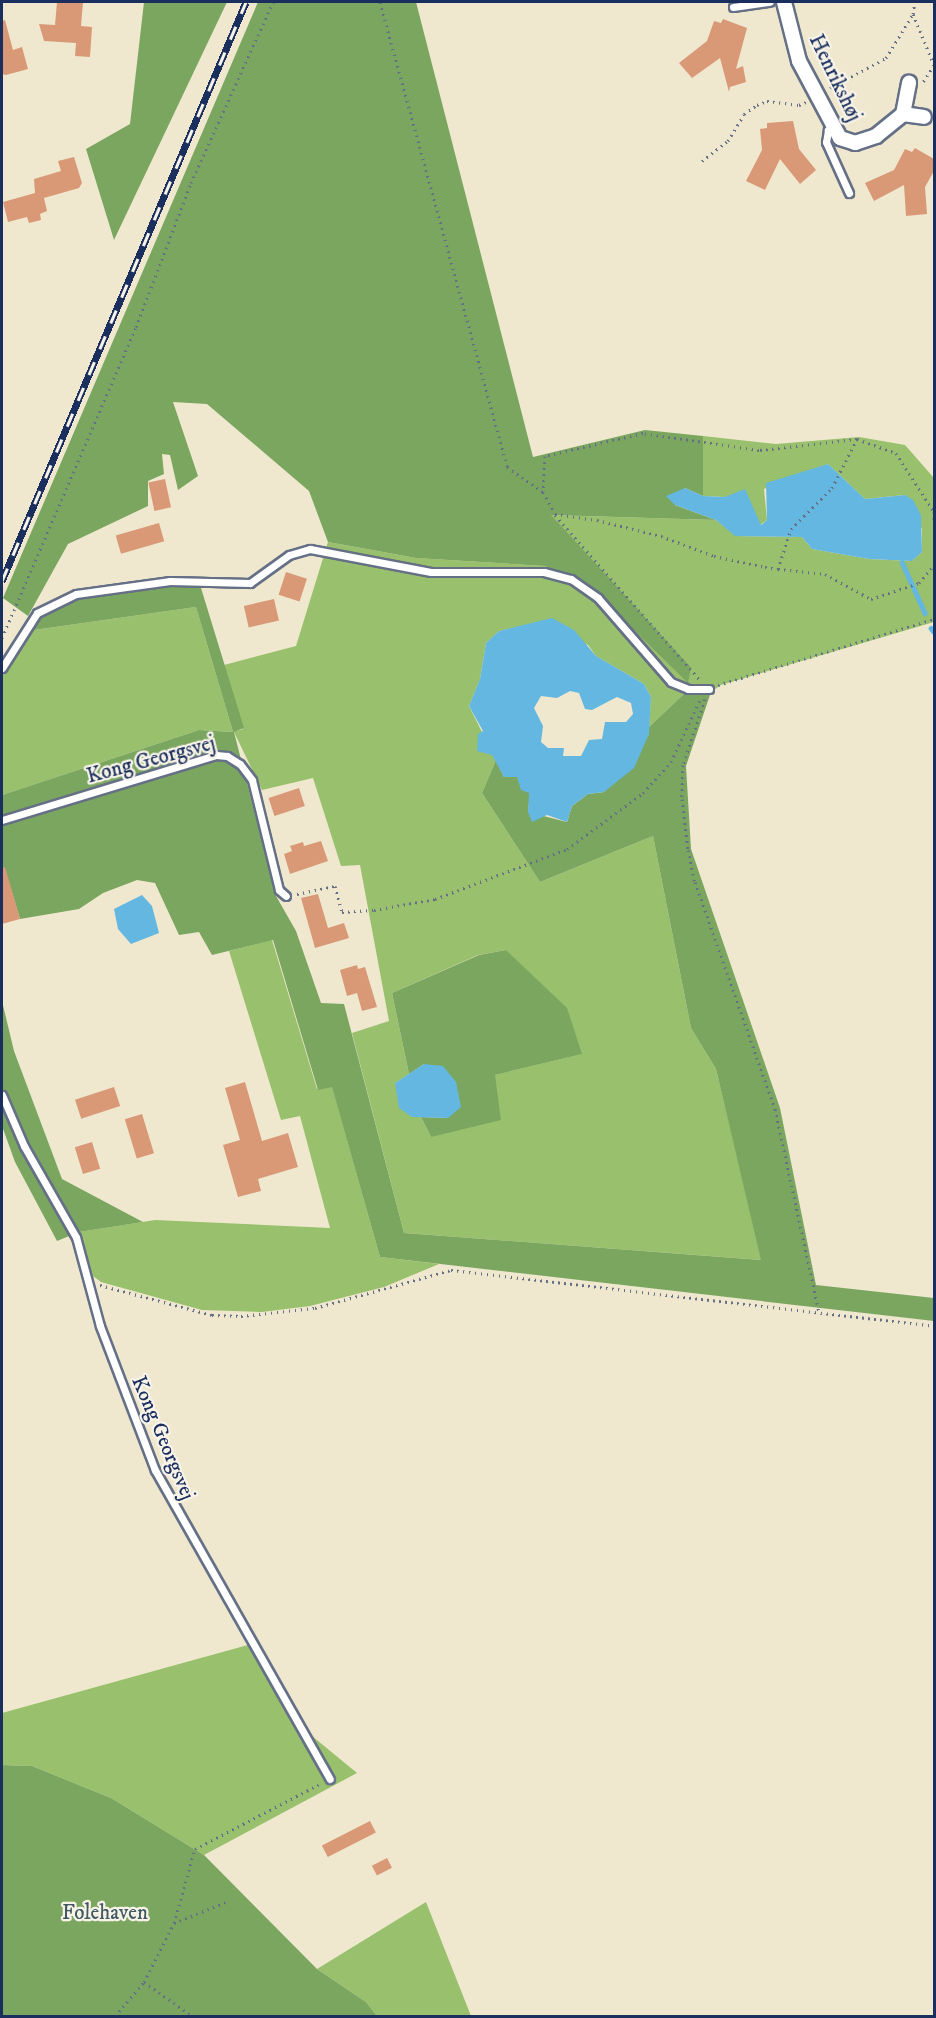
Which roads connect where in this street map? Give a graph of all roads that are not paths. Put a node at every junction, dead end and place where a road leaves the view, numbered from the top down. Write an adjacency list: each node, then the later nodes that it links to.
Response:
1 (770, 2): 3 (lane)
2 (784, 2): 7 (street, Henrikshøj)
3 (733, 7)
4 (909, 83): 5 (street)
5 (903, 114): 6 (street); 7 (street, Henrikshøj)
6 (924, 117)
7 (834, 127): 8 (lane)
8 (849, 193)
9 (2, 668): 10 (lane)
10 (709, 689)
11 (2, 820): 12 (lane, Kong Georgsvej)
12 (286, 896)
13 (2, 1095): 14 (lane, Kong Georgsvej)
14 (330, 1779)

